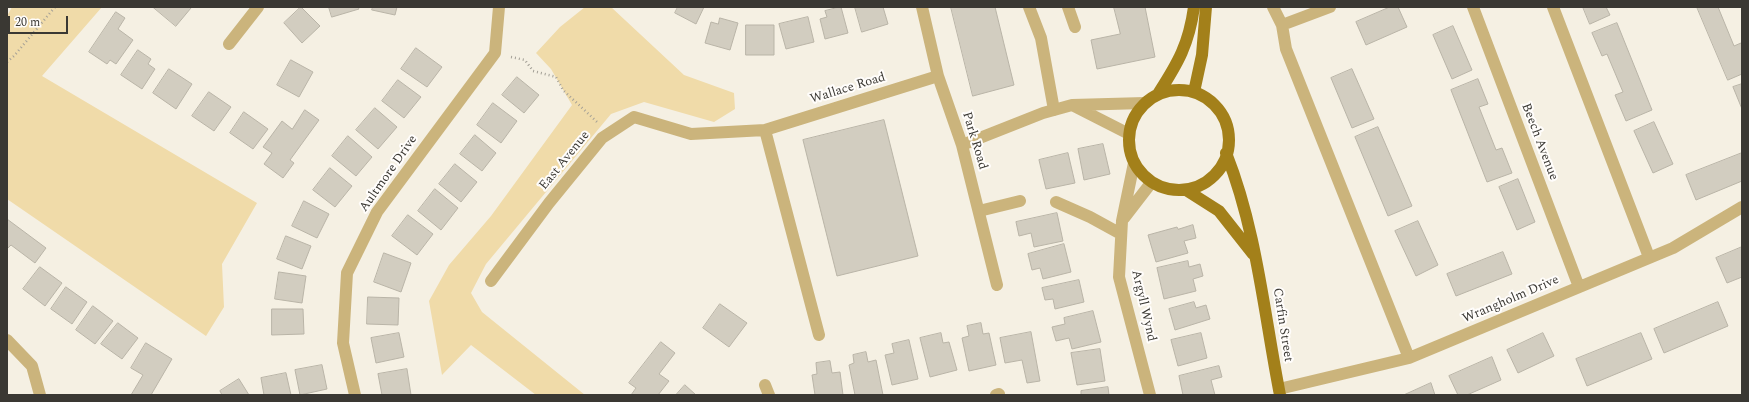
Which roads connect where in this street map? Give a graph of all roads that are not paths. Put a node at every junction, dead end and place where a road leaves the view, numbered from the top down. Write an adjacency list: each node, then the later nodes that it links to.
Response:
1 (258, 7): 14 (street)
2 (499, 7): 44 (street, Aultmore Drive)
3 (922, 7): 15 (street, Park Road)
4 (1029, 7): 20 (street)
5 (1068, 7): 13 (street)
6 (1194, 7): 17 (main road)
7 (1206, 7): 16 (main road)
8 (1273, 7): 12 (street)
9 (1330, 7): 12 (street)
10 (1473, 7): 38 (street, Beech Avenue)
11 (1553, 7): 34 (street)
12 (1282, 25): 41 (street)
13 (1074, 27)
14 (229, 44)
15 (938, 76): 21 (street, Wallace Road); 23 (street, Park Road)
16 (1194, 92): 17 (main road); 24 (main road)
17 (1158, 94): 18 (main road)
18 (1145, 102): 19 (street); 22 (main road)
19 (1072, 105): 20 (street); 22 (street)
20 (1054, 110): 23 (street)
21 (765, 130): 36 (street, East Avenue); 39 (street)
22 (1129, 134): 25 (main road)
23 (962, 145): 31 (street, Park Road)
24 (1226, 154): 27 (main road); 35 (main road, Carfin Street)
25 (1134, 163): 26 (main road); 32 (street, Argyll Wynd)
26 (1151, 183): 27 (main road); 32 (street)
27 (1186, 190): 35 (main road, Carfin Street)
28 (1020, 201): 31 (street)
29 (1056, 202): 33 (street)
30 (1742, 207): 34 (street, Wrangholm Drive)
31 (979, 211): 37 (street, Park Road)
32 (1122, 221): 33 (street, Argyll Wynd)
33 (1121, 234): 45 (street, Argyll Wynd)
34 (1649, 257): 38 (street, Wrangholm Drive)
35 (1257, 260): 42 (main road, Carfin Street)
36 (491, 281)
37 (997, 284)
38 (1578, 287): 41 (street, Wrangholm Drive)
39 (819, 335)
40 (7, 340): 43 (street)
41 (1409, 358): 42 (street, Wrangholm Drive)
42 (1279, 392)
43 (40, 395)
44 (355, 395)
45 (1150, 395)

